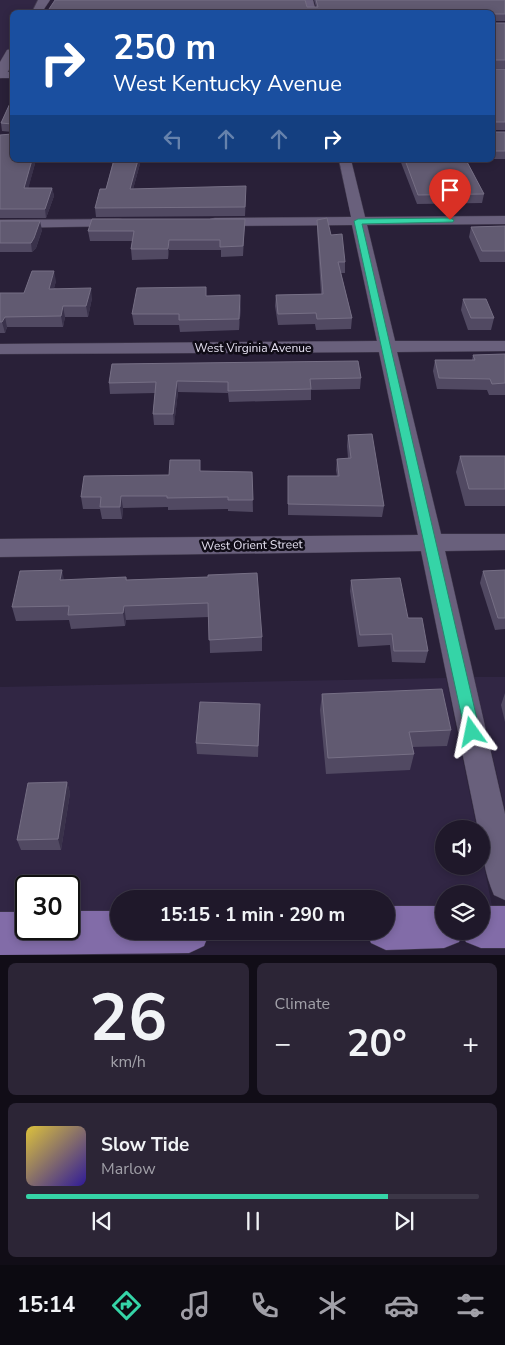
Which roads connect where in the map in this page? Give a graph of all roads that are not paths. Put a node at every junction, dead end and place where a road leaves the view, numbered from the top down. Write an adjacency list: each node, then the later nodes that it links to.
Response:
1 (10, 56): 2 (street)
2 (0, 74)
3 (345, 162): 5 (street)
4 (505, 220): 5 (street)
5 (358, 221): 6 (street); 10 (street)
6 (199, 222)
7 (139, 223): 8 (street)
8 (0, 224)
9 (505, 346): 10 (street, West Virginia Avenue)
10 (387, 347): 11 (street, West Virginia Avenue); 12 (street)
11 (0, 349)
12 (431, 542): 13 (street, West Orient Street); 14 (street, West Orient Street); 15 (street)
13 (505, 542)
14 (0, 548)
15 (505, 884)
16 (505, 926): 17 (main road)
17 (490, 927)
18 (395, 928): 19 (main road)
19 (435, 928)
20 (110, 935): 21 (main road)
21 (3, 941)

